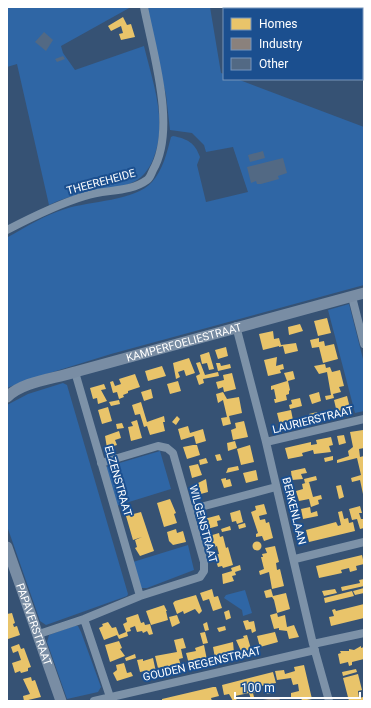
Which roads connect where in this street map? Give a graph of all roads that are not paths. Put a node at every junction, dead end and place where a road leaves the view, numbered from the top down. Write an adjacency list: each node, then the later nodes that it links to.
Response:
1 (144, 7): 2 (street, THEEREHEIDE)
2 (7, 230)
3 (364, 293): 4 (street, KAMPERFOELIESTRAAT)
4 (352, 297): 5 (street, KAMPERFOELIESTRAAT); 6 (street)
5 (236, 326): 7 (street, KAMPERFOELIESTRAAT); 10 (street, BERKENLAAN)
6 (364, 344)
7 (75, 372): 8 (street, KAMPERFOELIESTRAAT); 11 (street, ELZENSTRAAT)
8 (7, 397)
9 (364, 419): 10 (street, LAURIERSTRAAT)
10 (266, 442): 12 (street, BERKENLAAN)
11 (101, 463): 13 (street, WILGENSTRAAT); 17 (street, ELZENSTRAAT)
12 (276, 487): 13 (street); 16 (street, BERKENLAAN)
13 (189, 510): 17 (street, WILGENSTRAAT)
14 (364, 542): 16 (street)
15 (8, 554): 20 (street, PAPAVERSTRAAT)
16 (294, 559): 21 (street, BERKENLAAN)
17 (140, 596): 18 (street, WILGENSTRAAT)
18 (84, 619): 20 (street, WILGENSTRAAT); 22 (street)
19 (364, 633): 21 (street, GOUDEN REGENSTRAAT)
20 (39, 634): 23 (street, PAPAVERSTRAAT)
21 (314, 647): 22 (street, GOUDEN REGENSTRAAT); 25 (street, BERKENLAAN)
22 (111, 699): 24 (street, GOUDEN REGENSTRAAT)
23 (61, 701)
24 (94, 701)
25 (329, 701)

